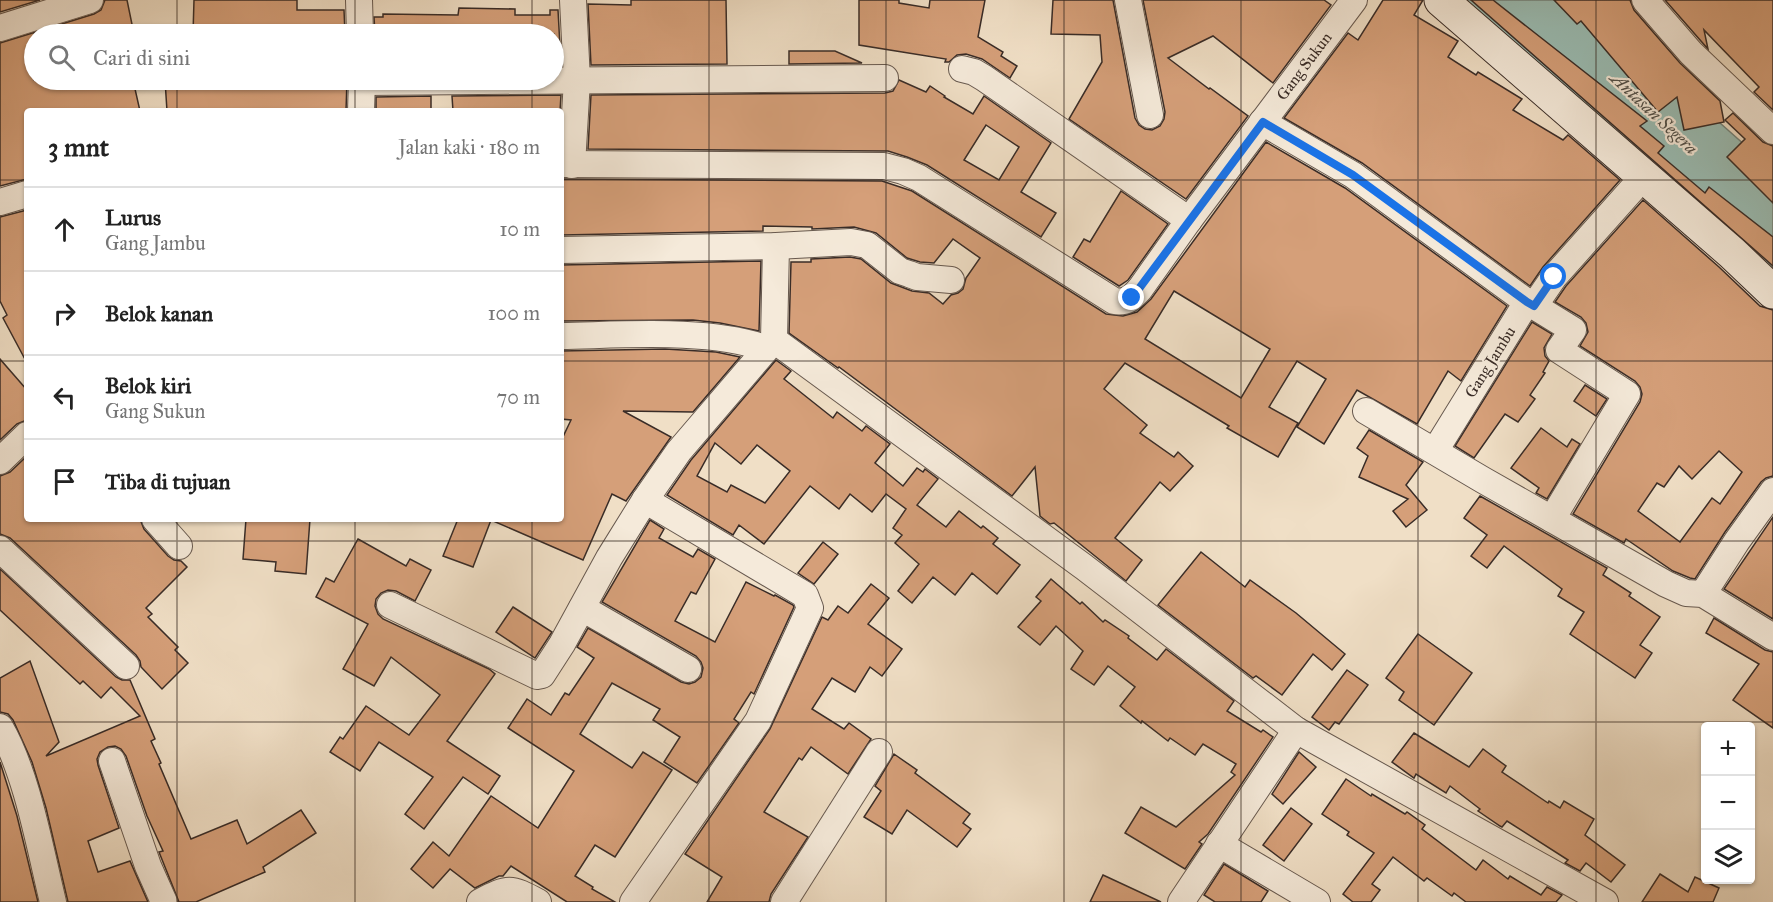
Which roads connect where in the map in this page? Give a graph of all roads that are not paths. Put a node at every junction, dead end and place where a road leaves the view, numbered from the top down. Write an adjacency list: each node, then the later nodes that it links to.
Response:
1 (90, 0): 9 (street)
2 (359, 0): 8 (street)
3 (573, 0): 13 (street)
4 (1128, 0): 16 (street)
5 (1354, 0): 17 (street, Gang Sukun)
6 (1441, 0): 20 (street)
7 (1645, 0): 18 (street)
8 (360, 24)
9 (0, 28)
10 (962, 69): 23 (street)
11 (885, 78): 13 (street)
12 (564, 80): 13 (street)
13 (577, 80): 19 (street)
14 (362, 90): 15 (street)
15 (361, 108)
16 (1149, 115)
17 (1263, 122): 23 (street, Gang Sukun); 28 (street)
18 (1773, 131)
19 (566, 165): 23 (street, Gang Sukun)
20 (1644, 177): 27 (street); 28 (street, Gang Jambu)
21 (24, 195): 22 (street)
22 (0, 202)
23 (1189, 220)
24 (776, 246): 25 (street); 26 (street); 30 (street)
25 (564, 250)
26 (951, 280)
27 (1773, 292)
28 (1531, 304): 33 (street, Gang Jambu); 37 (street)
29 (564, 336): 30 (street)
30 (770, 344): 36 (street); 48 (street)
31 (1366, 411): 33 (street)
32 (24, 438): 34 (street)
33 (1435, 451): 37 (street)
34 (0, 461)
35 (1773, 491): 41 (street)
36 (645, 500): 43 (street); 56 (street)
37 (1552, 519): 41 (street)
38 (158, 522): 39 (street)
39 (179, 546)
40 (0, 549): 45 (street)
41 (1703, 594): 44 (street)
42 (390, 605): 43 (street)
43 (582, 608): 46 (street)
44 (1773, 637)
45 (126, 666)
46 (688, 669)
47 (0, 727): 52 (street)
48 (1296, 730): 51 (street); 60 (street)
49 (879, 752): 57 (street)
50 (112, 761): 53 (street)
51 (1219, 844): 58 (street); 59 (street)
52 (53, 902)
53 (164, 902)
54 (480, 902): 55 (street)
55 (538, 902)
56 (633, 902)
57 (784, 902)
58 (1181, 902)
59 (1317, 902)
60 (1605, 902)

